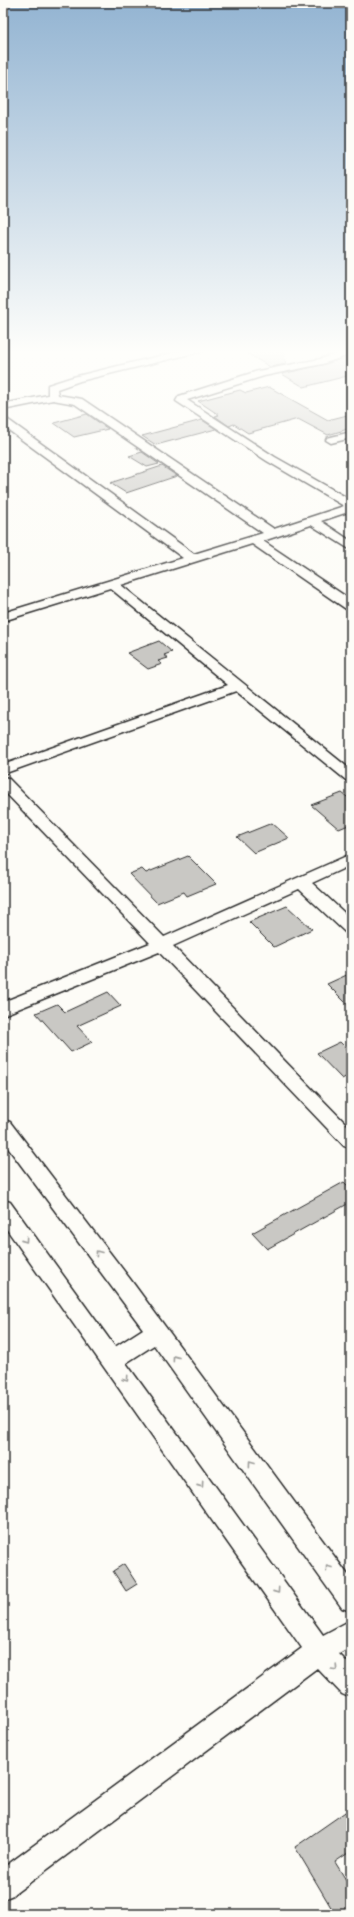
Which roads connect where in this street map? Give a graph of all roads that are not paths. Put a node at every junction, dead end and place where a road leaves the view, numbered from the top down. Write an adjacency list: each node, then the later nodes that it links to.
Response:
1 (27, 438): 11 (street)
2 (133, 438): 8 (street)
3 (239, 438): 6 (street)
4 (337, 438): 5 (street)
5 (331, 440)
6 (351, 506): 7 (street)
7 (313, 521): 8 (street); 10 (street)
8 (274, 534): 9 (street)
9 (254, 540): 11 (street); 13 (street)
10 (351, 546)
11 (193, 559): 12 (street)
12 (111, 583): 14 (street); 15 (street)
13 (351, 606)
14 (3, 617)
15 (237, 686): 16 (street); 17 (street)
16 (3, 770)
17 (351, 777)
18 (3, 782): 22 (street)
19 (351, 859): 20 (street)
20 (300, 882): 21 (street); 22 (street)
21 (351, 928)
22 (161, 945): 23 (street); 25 (street)
23 (3, 1009)
24 (3, 1127): 27 (street, one-way to 24)
25 (351, 1141)
26 (3, 1208): 28 (street, one-way to 28)
27 (156, 1332): 28 (street); 29 (street, one-way to 27)
28 (113, 1360): 31 (street, one-way to 31)
29 (351, 1599)
30 (351, 1633): 31 (street)
31 (319, 1652): 32 (street, one-way to 32); 33 (street)
32 (351, 1686)
33 (3, 1885)

